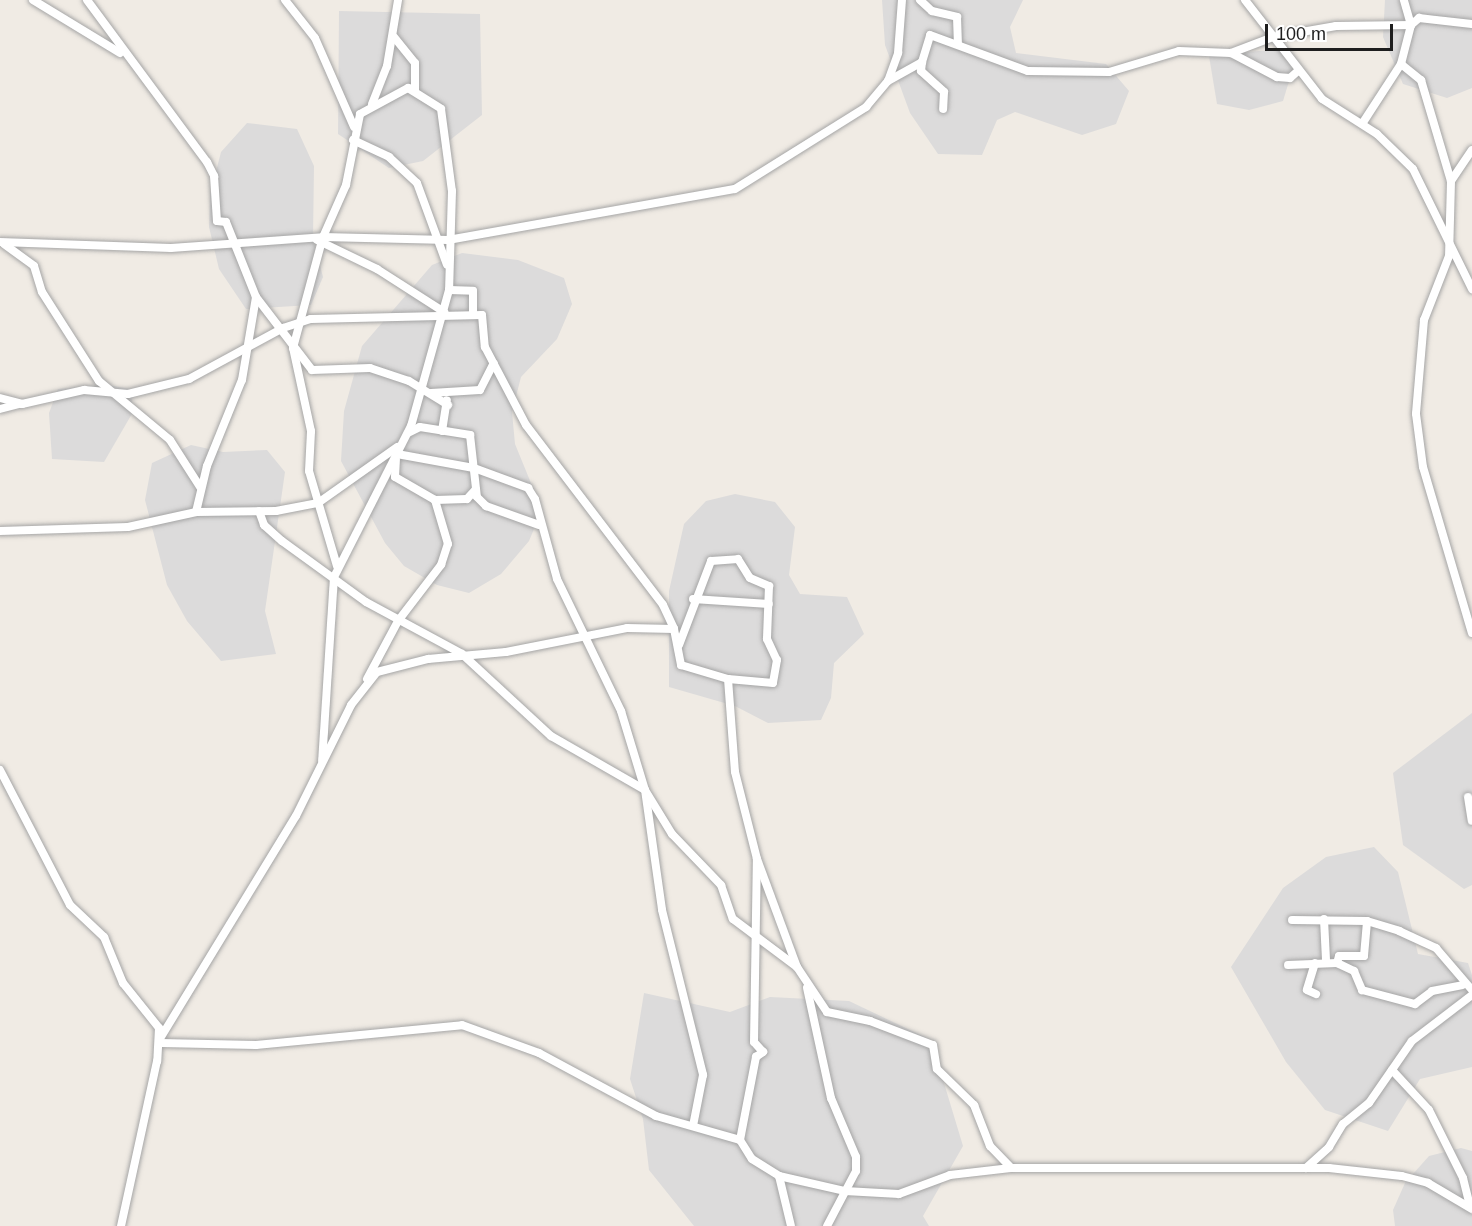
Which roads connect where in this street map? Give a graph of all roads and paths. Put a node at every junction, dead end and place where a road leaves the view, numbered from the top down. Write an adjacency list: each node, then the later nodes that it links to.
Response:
1 (33, 0): 16 (street)
2 (87, 0): 16 (street)
3 (285, 0): 27 (street)
4 (398, 0): 11 (street)
5 (902, 0): 14 (street)
6 (920, 0): 13 (street)
7 (1245, 0): 12 (street)
8 (1404, 0): 10 (street)
9 (1472, 24): 10 (street)
10 (1411, 25): 12 (street); 18 (street)
11 (394, 37): 23 (street); 24 (street)
12 (1273, 37): 15 (street); 21 (street)
13 (958, 44): 15 (street); 17 (street)
14 (898, 52): 19 (street); 22 (street)
15 (1231, 53): 21 (street)
16 (123, 55): 36 (street)
17 (922, 62): 19 (street); 20 (street)
18 (1401, 64): 26 (street); 30 (street)
19 (911, 67): 20 (street); 22 (street)
20 (921, 71): 25 (street)
21 (1297, 72): 26 (street)
22 (888, 81): 34 (street)
23 (415, 91): 24 (street); 34 (street)
24 (366, 109): 27 (street)
25 (943, 109)
26 (1362, 124): 31 (street)
27 (354, 127): 28 (street)
28 (352, 140): 32 (street); 33 (street)
29 (1472, 150): 30 (street)
30 (1451, 181): 31 (street)
31 (1449, 236): 38 (street); 72 (street)
32 (322, 239): 33 (street); 36 (street); 41 (street); 43 (street)
33 (434, 240): 34 (street); 37 (street)
34 (448, 240): 37 (street)
35 (0, 242): 36 (street); 48 (street)
36 (234, 244): 40 (street)
37 (448, 269): 39 (street)
38 (1472, 289)
39 (449, 290): 41 (street); 42 (street)
40 (256, 297): 44 (street); 45 (street)
41 (444, 312): 42 (street); 43 (street); 49 (street)
42 (473, 313): 47 (street)
43 (296, 322): 44 (street); 46 (street)
44 (283, 328): 45 (street); 46 (street)
45 (246, 347): 48 (street); 58 (street)
46 (293, 348): 49 (street); 61 (street)
47 (494, 363): 50 (street); 71 (street)
48 (109, 390): 52 (street); 58 (street)
49 (424, 391): 50 (street); 53 (street); 56 (street)
50 (446, 391): 53 (street)
51 (0, 398): 52 (street)
52 (22, 404): 54 (street)
53 (448, 405): 55 (street)
54 (0, 409)
55 (442, 431): 56 (street); 57 (street)
56 (397, 453): 57 (street); 60 (street); 61 (street); 66 (street)
57 (474, 468): 59 (street); 64 (street)
58 (200, 487): 62 (street)
59 (476, 489): 60 (street); 64 (street)
60 (435, 500): 70 (street)
61 (318, 503): 63 (street); 66 (street)
62 (196, 512): 63 (street); 65 (street)
63 (259, 512): 67 (street)
64 (539, 525): 73 (street)
65 (0, 531)
66 (337, 566): 67 (street)
67 (334, 577): 70 (street); 78 (street)
68 (693, 599): 69 (street); 69 (street); 74 (street)
69 (769, 604): 76 (street)
70 (398, 621): 75 (street); 77 (street)
71 (674, 629): 73 (street); 74 (street)
72 (1472, 633)
73 (586, 636): 75 (street); 80 (street)
74 (679, 646): 76 (street)
75 (462, 654): 77 (street); 80 (street)
76 (728, 679): 83 (street)
77 (364, 685): 78 (street)
78 (322, 761): 98 (street)
79 (0, 770): 98 (street)
80 (645, 790): 87 (street); 100 (street)
81 (1468, 797): 82 (street)
82 (1472, 821)
83 (757, 859): 87 (street); 92 (street)
84 (1324, 919): 85 (street); 86 (street); 88 (street)
85 (1292, 920)
86 (1367, 921): 90 (street); 93 (street)
87 (753, 934): 92 (street); 101 (street)
88 (1326, 960): 89 (street); 90 (street)
89 (1315, 963): 91 (street); 96 (street)
90 (1337, 963): 93 (street)
91 (1288, 966)
92 (797, 967): 94 (street)
93 (1462, 985): 95 (street)
94 (806, 986): 102 (street); 105 (street)
95 (1472, 990)
96 (1316, 994)
97 (1472, 995): 99 (street)
98 (161, 1040): 100 (street); 107 (street)
99 (1392, 1070): 103 (street); 106 (street)
100 (693, 1126): 101 (street)
101 (740, 1140): 104 (street)
102 (1011, 1168): 103 (street); 105 (street)
103 (1306, 1168): 106 (street)
104 (779, 1176): 105 (street); 108 (street)
105 (846, 1191): 109 (street)
106 (1471, 1208)
107 (121, 1226)
108 (791, 1226)
109 (827, 1226)

